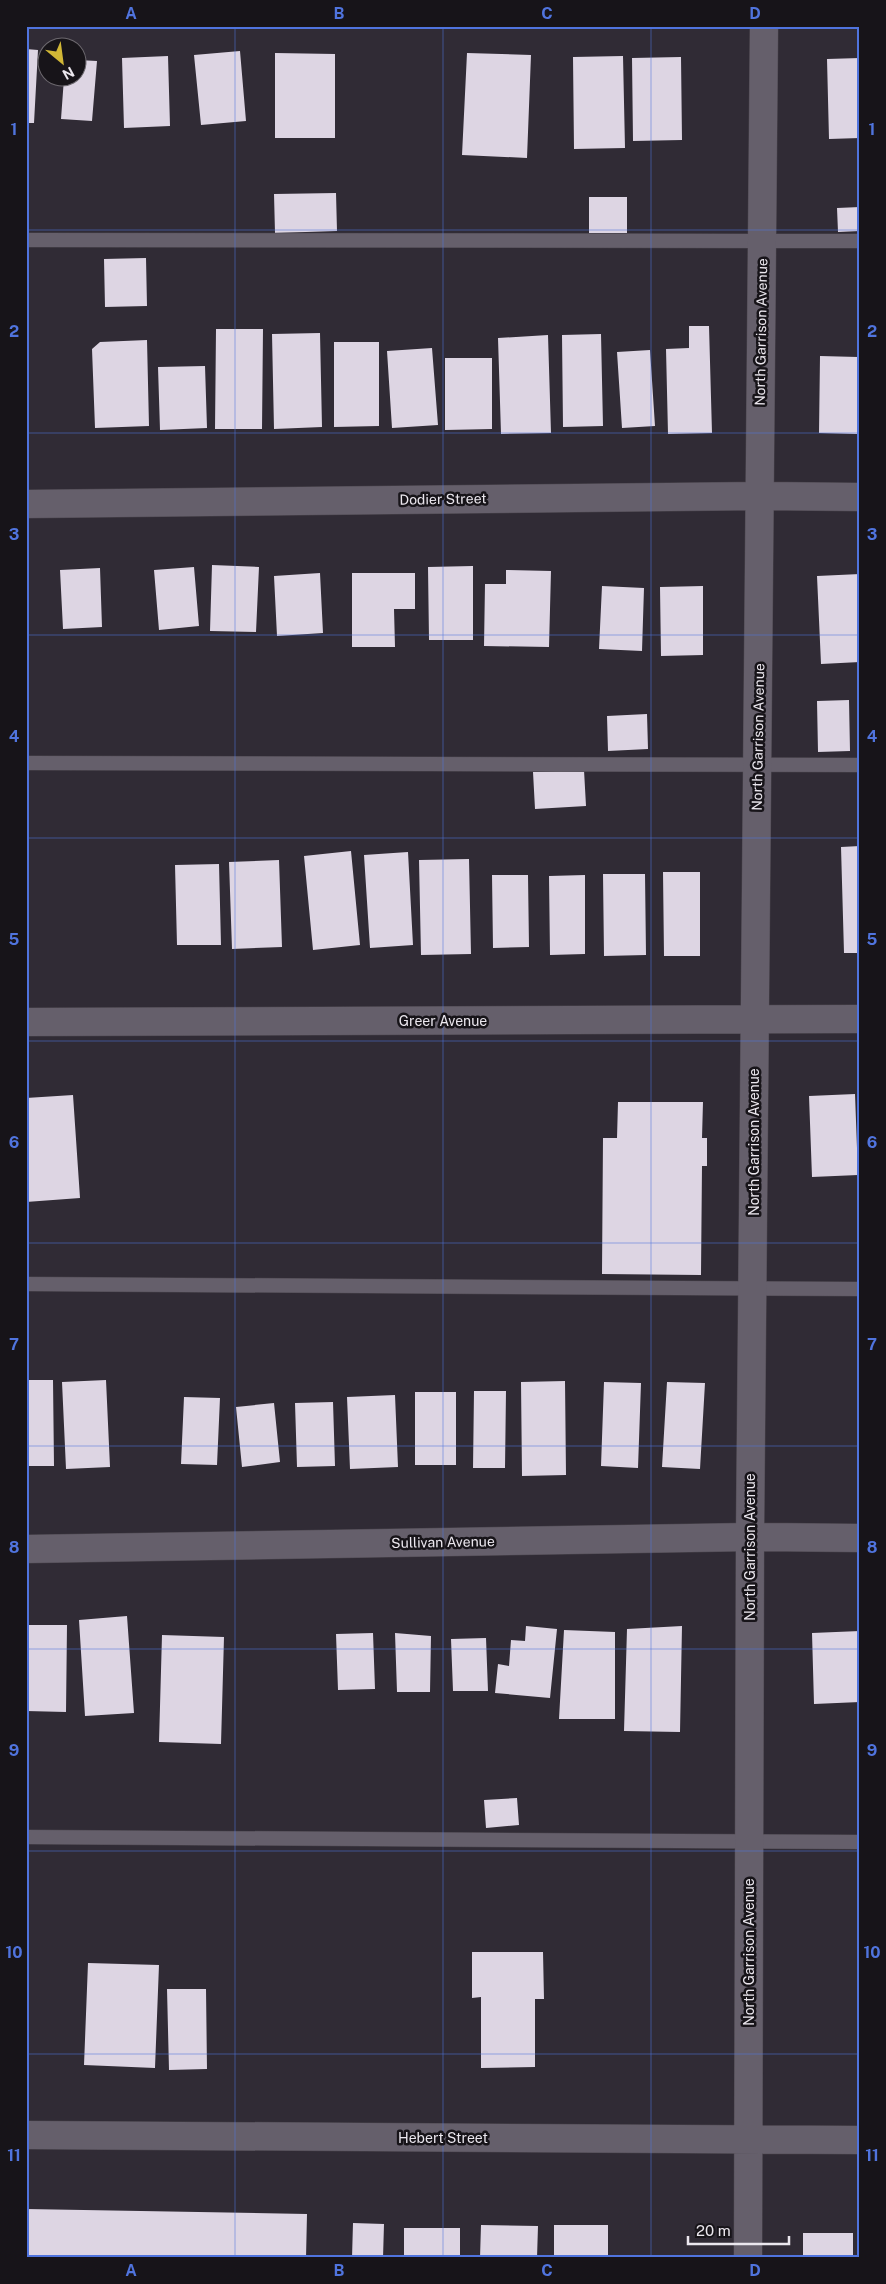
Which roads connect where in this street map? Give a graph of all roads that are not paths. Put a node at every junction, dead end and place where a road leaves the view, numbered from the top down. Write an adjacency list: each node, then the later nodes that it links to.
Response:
1 (764, 26): 3 (street, North Garrison Avenue)
2 (26, 240): 3 (lane)
3 (762, 241): 4 (lane); 5 (street, North Garrison Avenue)
4 (860, 241)
5 (760, 496): 6 (street, Dodier Street); 7 (street, Dodier Street); 9 (street, North Garrison Avenue)
6 (860, 496)
7 (26, 504)
8 (26, 763): 9 (lane)
9 (757, 765): 10 (lane); 11 (street, North Garrison Avenue)
10 (860, 765)
11 (755, 1019): 12 (street, Greer Avenue); 13 (street, Greer Avenue); 15 (street, North Garrison Avenue)
12 (860, 1020)
13 (26, 1022)
14 (26, 1284): 15 (lane)
15 (752, 1288): 16 (lane); 17 (street, North Garrison Avenue)
16 (860, 1289)
17 (750, 1538): 18 (street, Sullivan Avenue); 19 (street, Sullivan Avenue); 21 (street, North Garrison Avenue)
18 (860, 1538)
19 (26, 1549)
20 (26, 1837): 21 (lane)
21 (749, 1841): 22 (lane); 24 (street, North Garrison Avenue)
22 (860, 1842)
23 (26, 2135): 24 (street, Hebert Street)
24 (748, 2139): 25 (street, Hebert Street); 26 (street, North Garrison Avenue)
25 (860, 2140)
26 (748, 2258)

